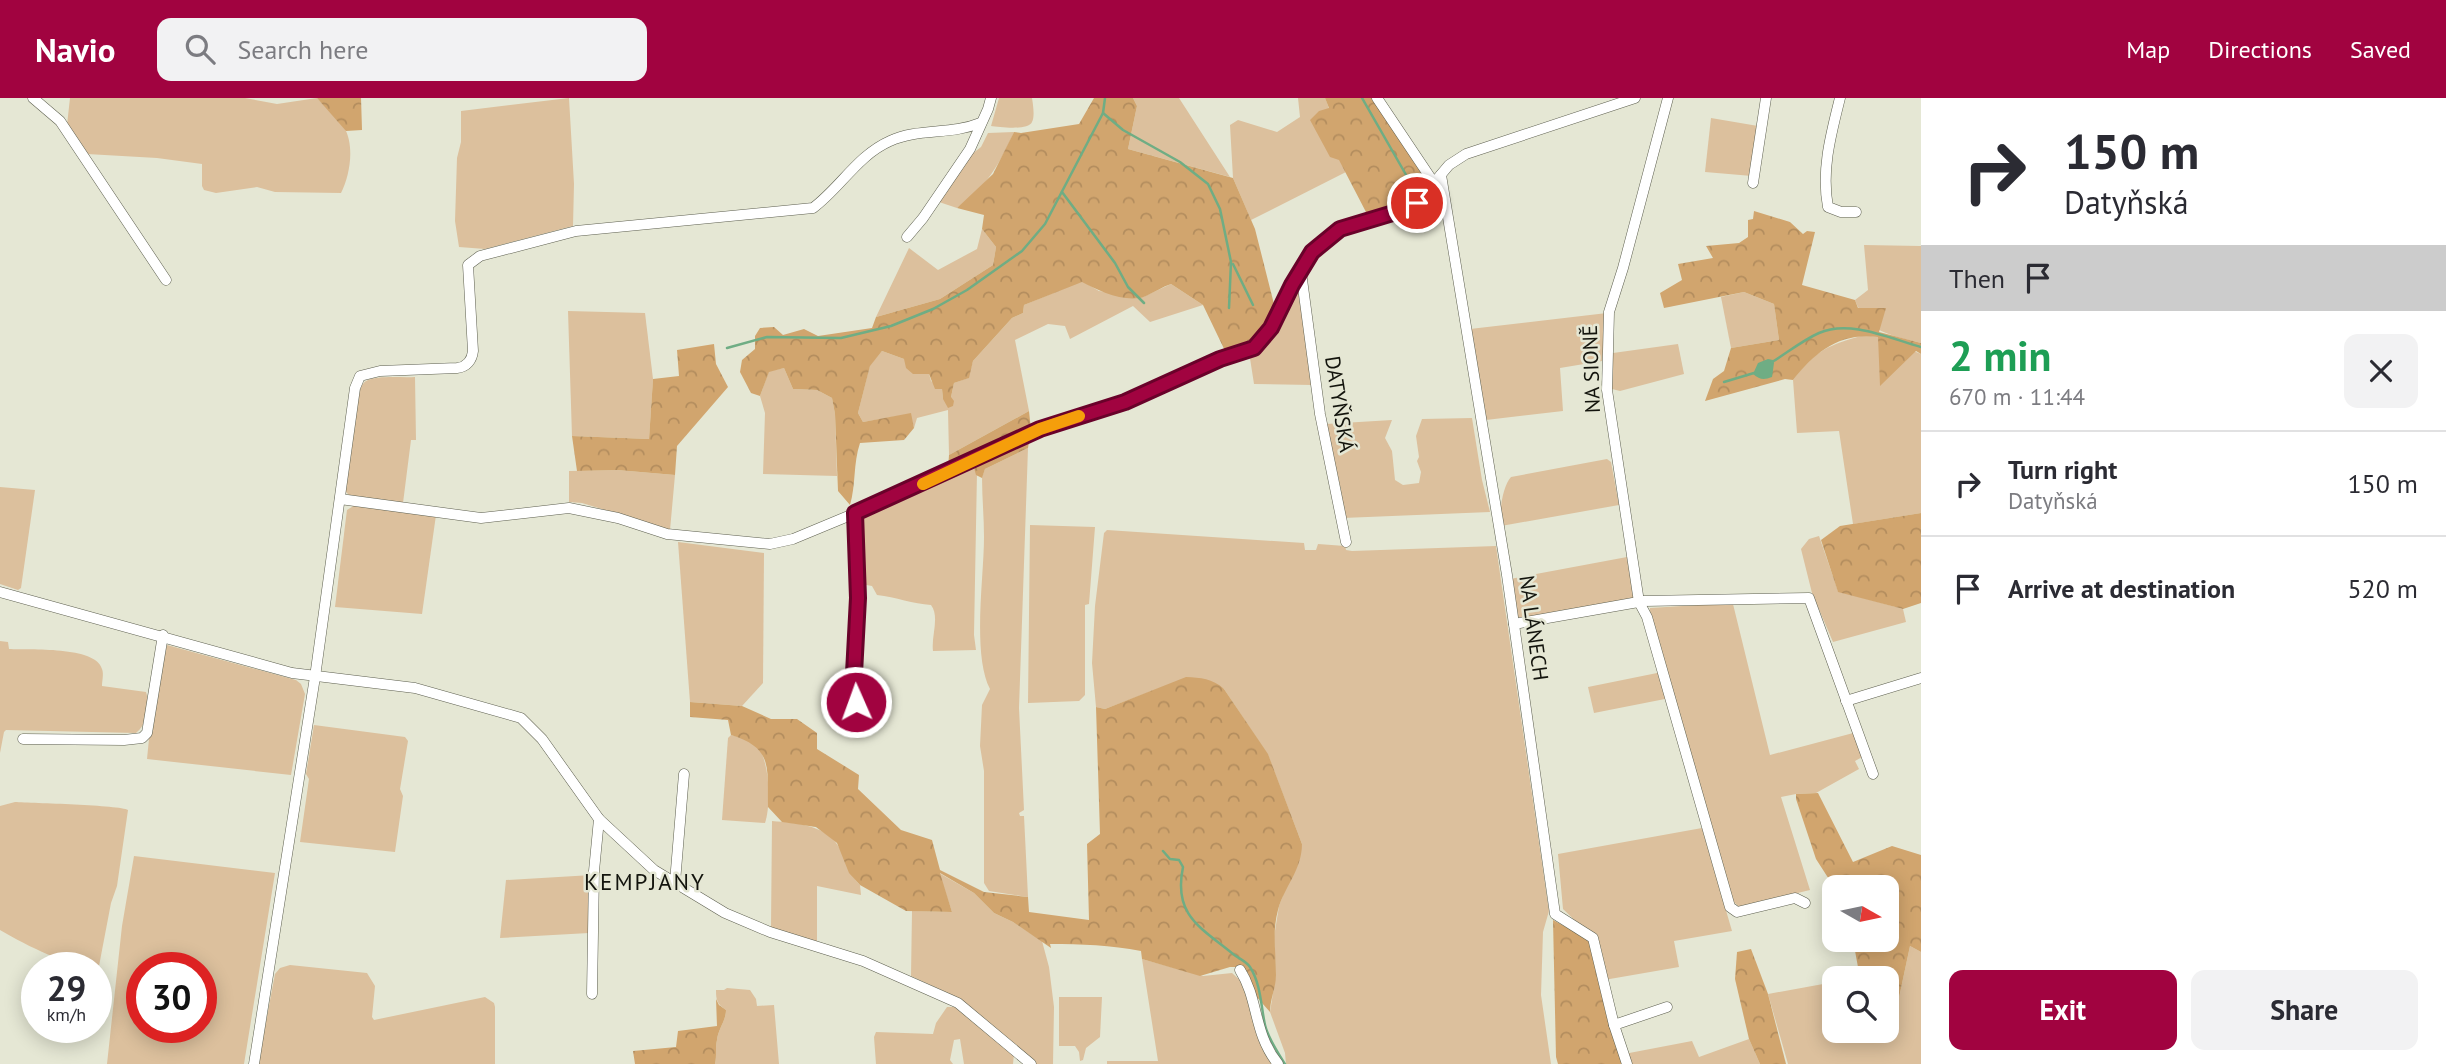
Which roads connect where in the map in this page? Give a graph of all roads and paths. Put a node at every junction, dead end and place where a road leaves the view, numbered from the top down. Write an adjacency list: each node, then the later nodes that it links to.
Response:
1 (33, 98): 14 (street)
2 (991, 98): 8 (street)
3 (1377, 98): 9 (street)
4 (1635, 98): 9 (street)
5 (1668, 98): 19 (street, NA SIONĚ)
6 (1766, 98): 10 (street)
7 (1840, 98): 11 (street)
8 (980, 123): 12 (street); 15 (street)
9 (1437, 179): 13 (street); 20 (street, NA LÁNECH)
10 (1753, 183)
11 (1856, 212)
12 (907, 237)
13 (1301, 271): 16 (street); 17 (street, DATYŇSKÁ)
14 (166, 280)
15 (340, 499): 16 (street); 22 (street)
16 (855, 513): 25 (street)
17 (1346, 542)
18 (0, 592): 21 (street)
19 (1639, 602): 20 (street); 24 (street); 31 (street, NA SIONĚ)
20 (1514, 624): 35 (street, NA LÁNECH)
21 (163, 635): 22 (street); 26 (street)
22 (315, 677): 29 (street); 36 (street)
23 (1921, 678): 24 (street)
24 (1846, 701): 28 (street)
25 (856, 702)
26 (23, 739)
27 (684, 774): 30 (street)
28 (1873, 774)
29 (599, 819): 30 (street); 33 (street)
30 (675, 882): 37 (street)
31 (1805, 903)
32 (1240, 970): 38 (street)
33 (592, 994)
34 (1667, 1007): 35 (street)
35 (1614, 1025): 39 (street, NA LÁNECH)
36 (254, 1064)
37 (1031, 1064)
38 (1278, 1064)
39 (1627, 1064)

